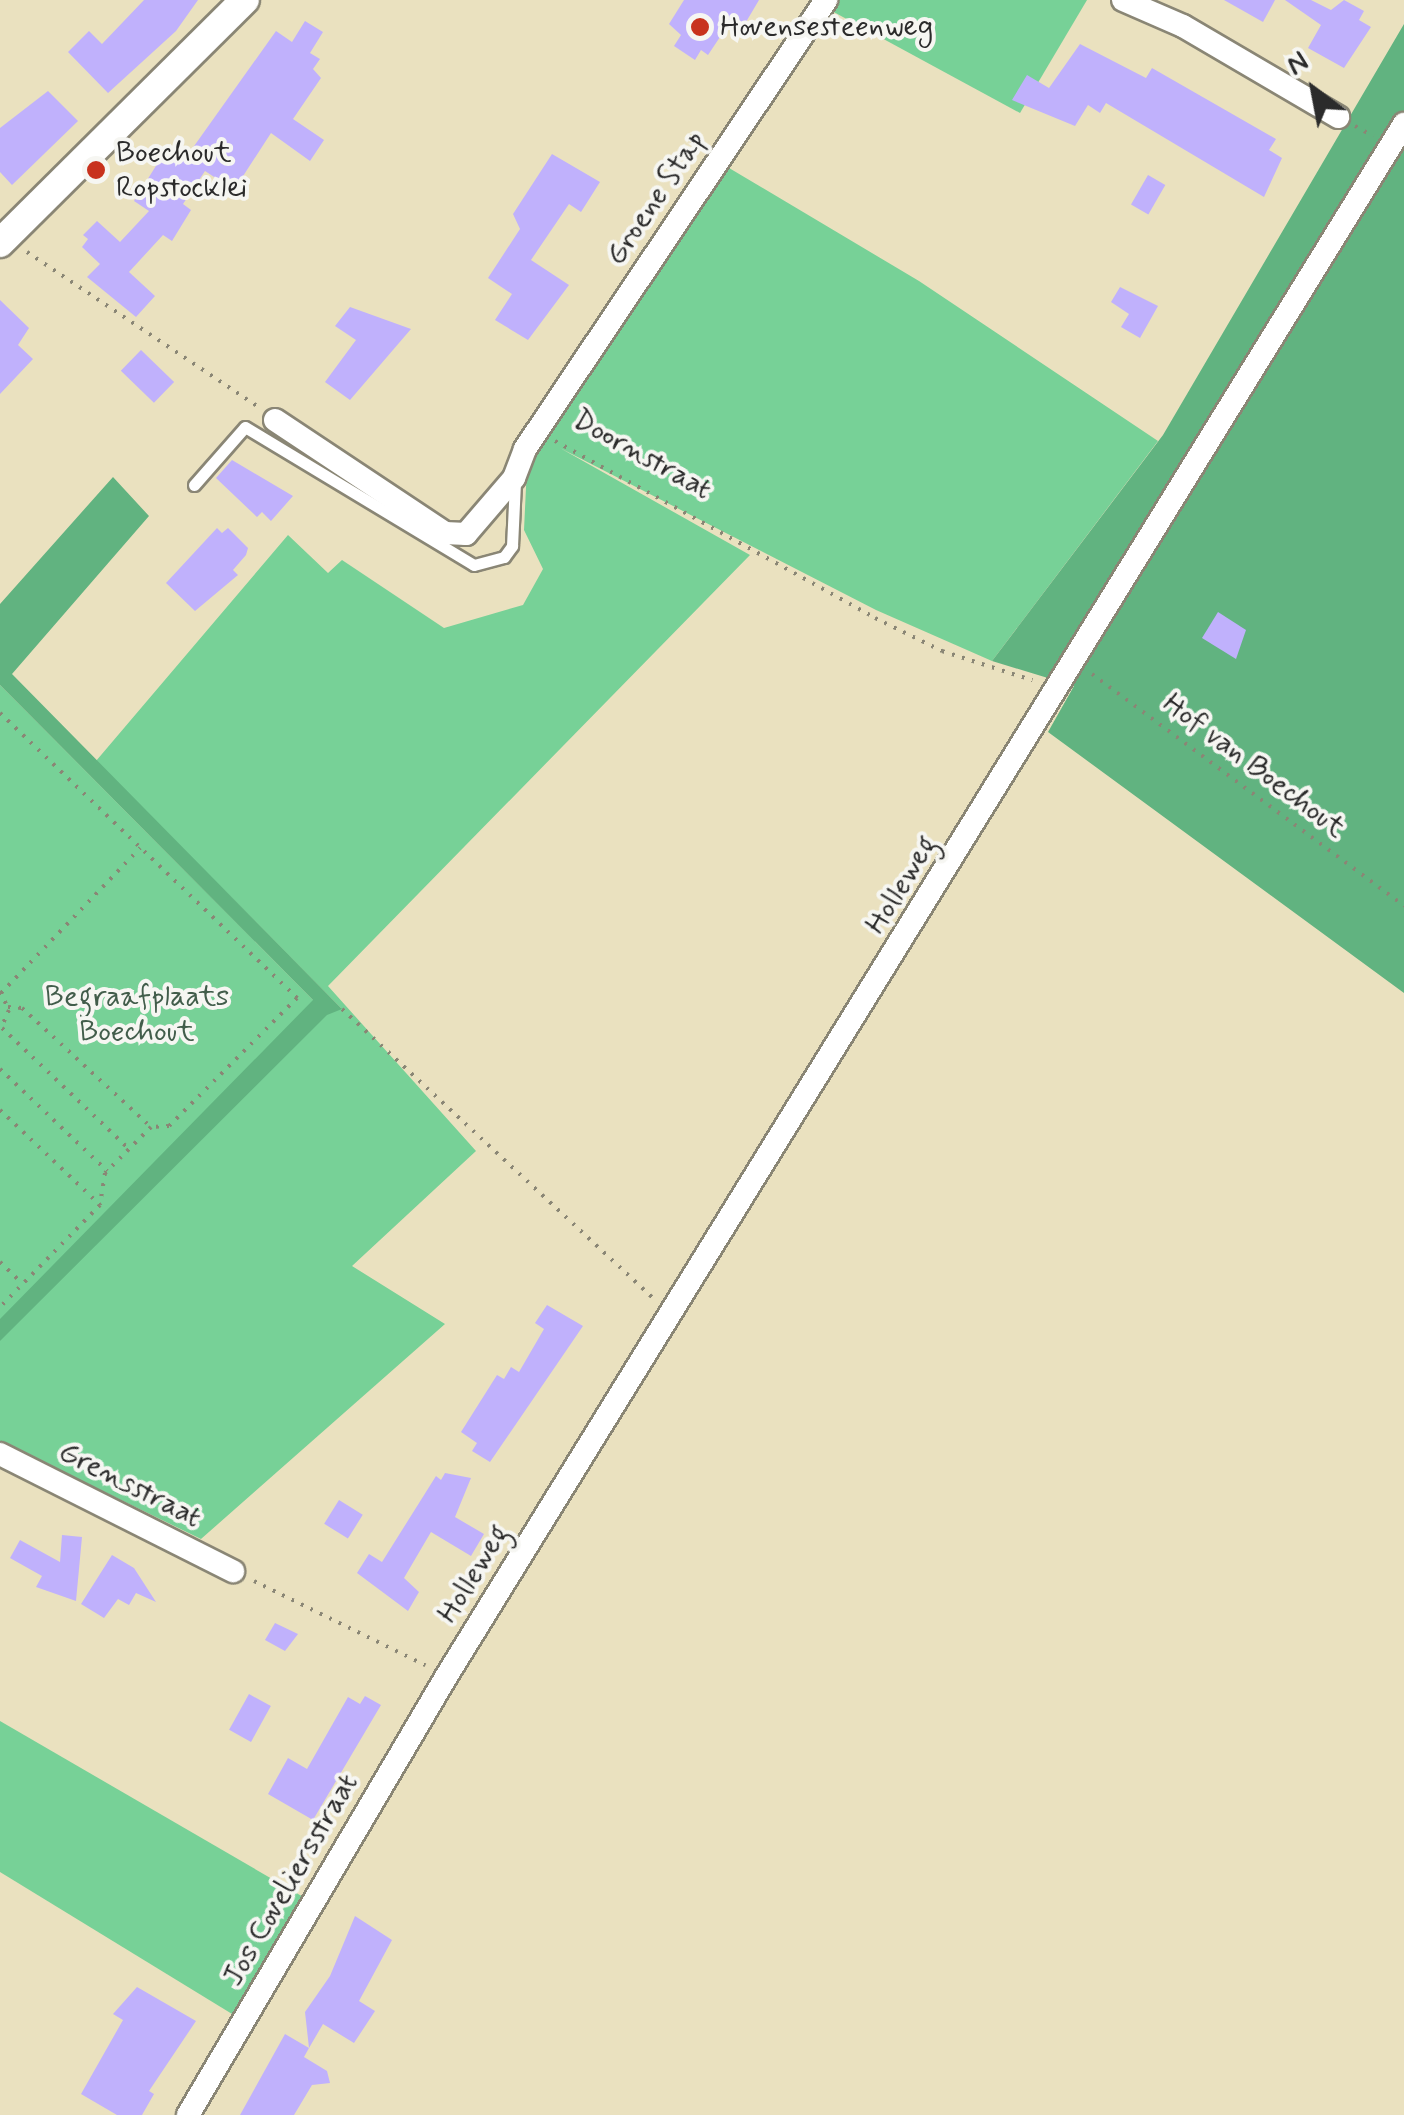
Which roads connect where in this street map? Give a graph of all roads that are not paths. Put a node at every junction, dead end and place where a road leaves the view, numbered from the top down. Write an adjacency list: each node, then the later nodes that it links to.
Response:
1 (245, 0): 6 (street)
2 (826, 0): 8 (street, Groene Stap)
3 (1123, 0): 4 (street)
4 (1338, 117)
5 (1404, 124): 13 (street, Holleweg)
6 (2, 237)
7 (275, 420): 9 (street, Doornstraat)
8 (538, 431): 9 (street, Doornstraat)
9 (514, 478): 10 (lane)
10 (194, 485)
11 (0, 1454): 12 (street, Grensstraat)
12 (233, 1571)
13 (446, 1676): 14 (street, Jos Coveliersstraat)
14 (188, 2115)

